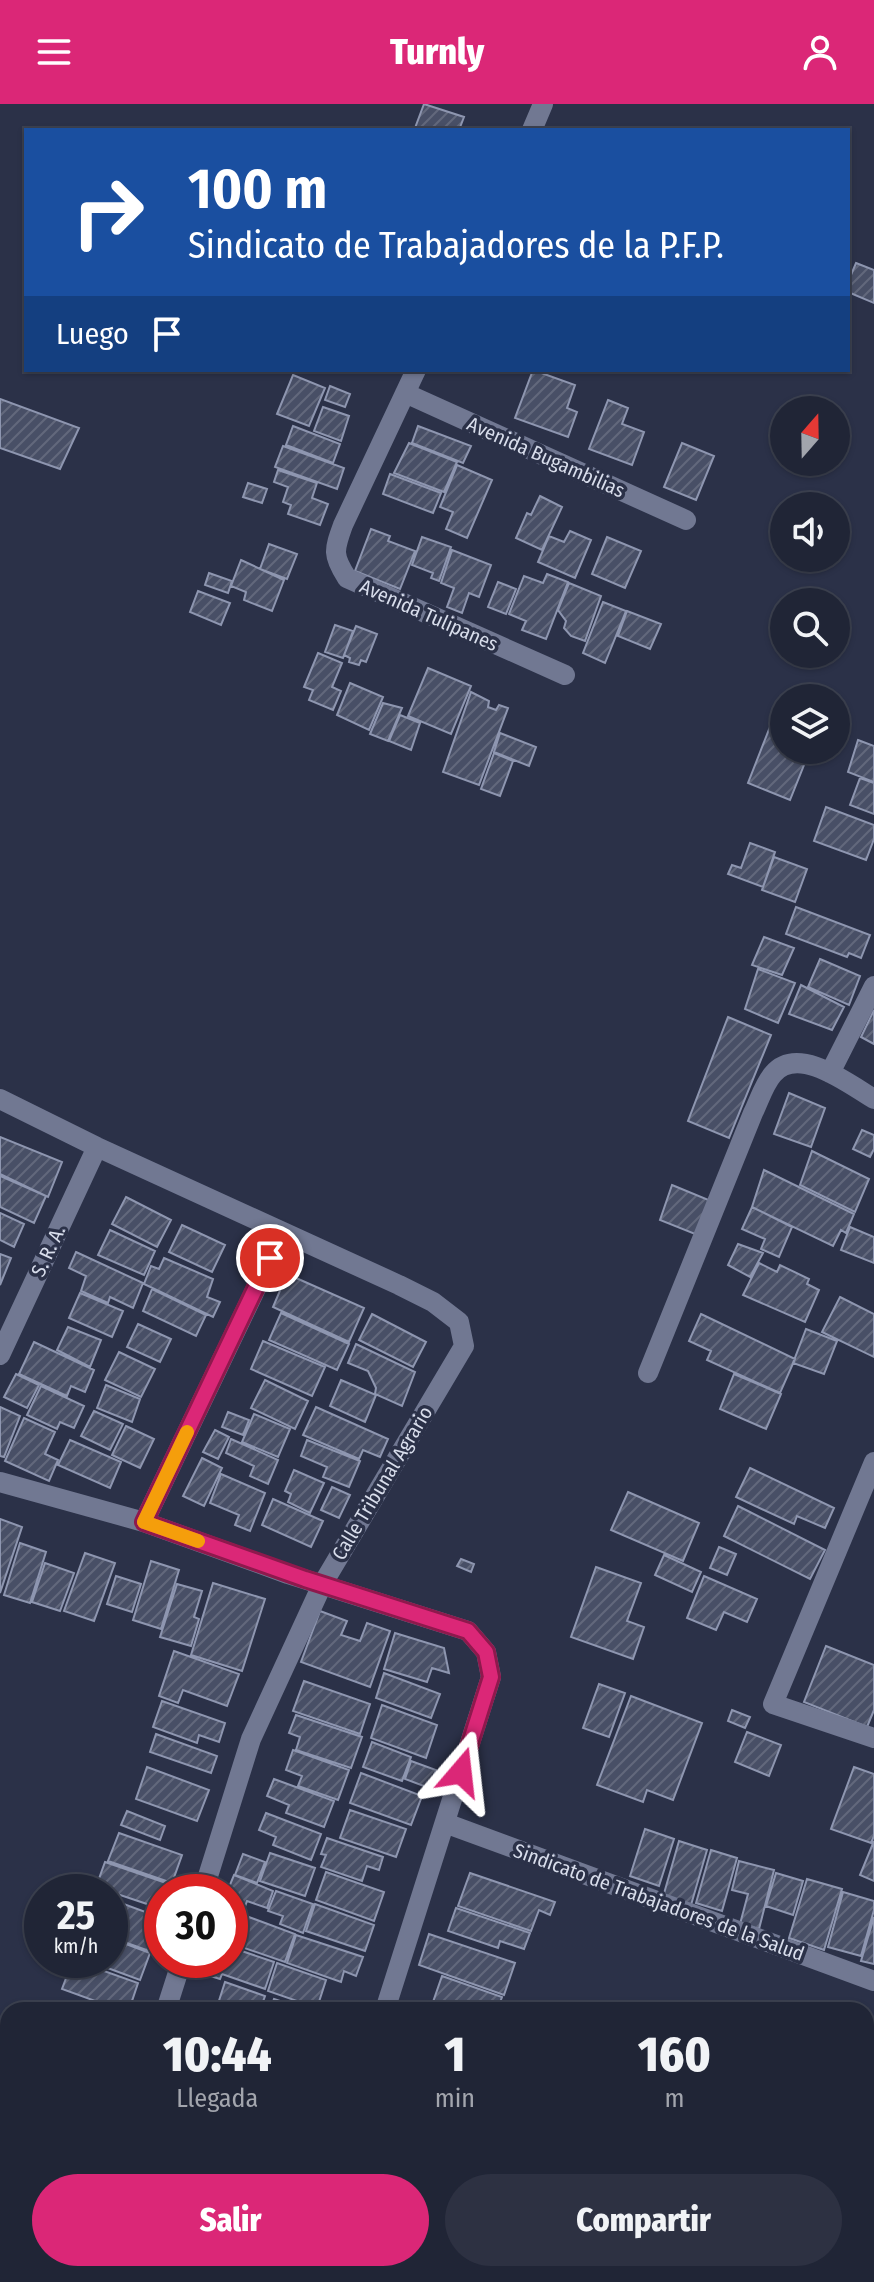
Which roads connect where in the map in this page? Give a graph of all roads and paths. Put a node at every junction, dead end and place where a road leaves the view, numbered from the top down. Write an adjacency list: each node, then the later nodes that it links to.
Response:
1 (543, 104): 2 (street)
2 (533, 128)
3 (415, 372): 4 (street, Avenida Tulipanes)
4 (405, 393): 5 (street, Avenida Bugambilias); 6 (street, Avenida Tulipanes)
5 (686, 520)
6 (565, 675)
7 (874, 986): 8 (street)
8 (830, 1073): 10 (street); 14 (street)
9 (0, 1099): 11 (street)
10 (874, 1099)
11 (97, 1147): 12 (street); 13 (street, S. R. A.)
12 (283, 1232): 17 (street); 18 (street, Calle Tribunal Agrario)
13 (0, 1355)
14 (648, 1373)
15 (874, 1462): 19 (street)
16 (0, 1482): 17 (street)
17 (144, 1522): 18 (street)
18 (322, 1585): 20 (street); 21 (street, Calle Tribunal Agrario)
19 (874, 1738)
20 (445, 1823): 23 (street, Sindicato de Trabajadores de la Salud); 25 (street)
21 (209, 1874)
22 (176, 1978): 24 (street)
23 (874, 1981)
24 (169, 2002)
25 (388, 2002)

